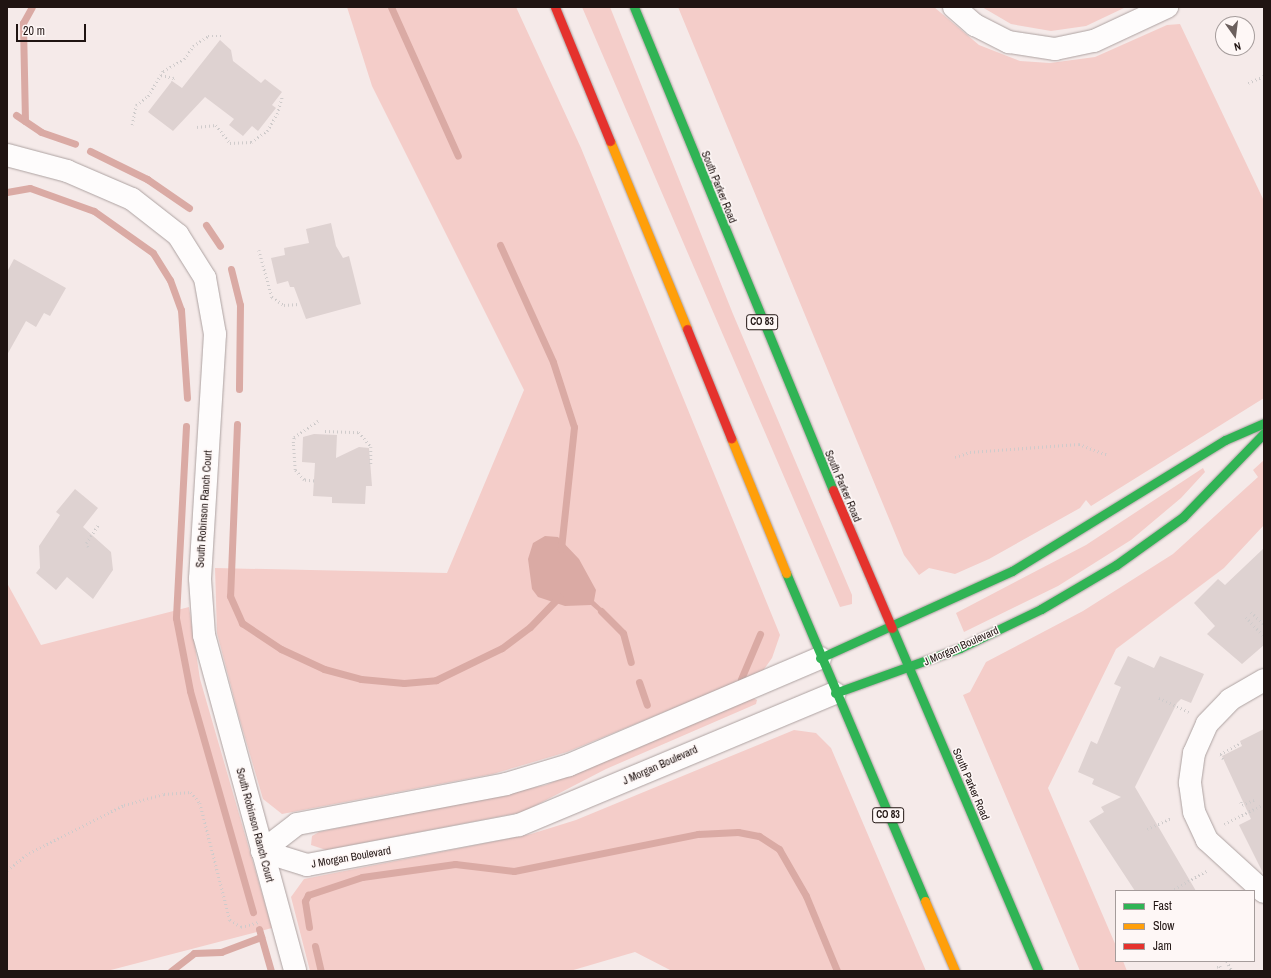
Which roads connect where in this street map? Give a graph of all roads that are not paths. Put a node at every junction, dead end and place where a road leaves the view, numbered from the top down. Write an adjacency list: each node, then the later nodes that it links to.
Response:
1 (555, 7): 9 (main road, CO 83)
2 (954, 7): 3 (street)
3 (1167, 7)
4 (638, 10): 8 (main road, South Parker Road / CO 83)
5 (7, 155): 13 (street, South Robinson Ranch Court)
6 (1264, 424): 8 (main road)
7 (1264, 433): 10 (main road, J Morgan Boulevard)
8 (890, 627): 9 (main road); 10 (main road, South Parker Road / CO 83)
9 (820, 658): 12 (main road, CO 83); 13 (street)
10 (909, 669): 12 (main road, J Morgan Boulevard); 17 (main road, South Parker Road / CO 83)
11 (1264, 680): 14 (street)
12 (835, 692): 13 (street, J Morgan Boulevard); 16 (main road, CO 83)
13 (262, 851): 15 (street, South Robinson Ranch Court)
14 (1264, 892)
15 (295, 971)
16 (955, 971)
17 (1038, 971)

